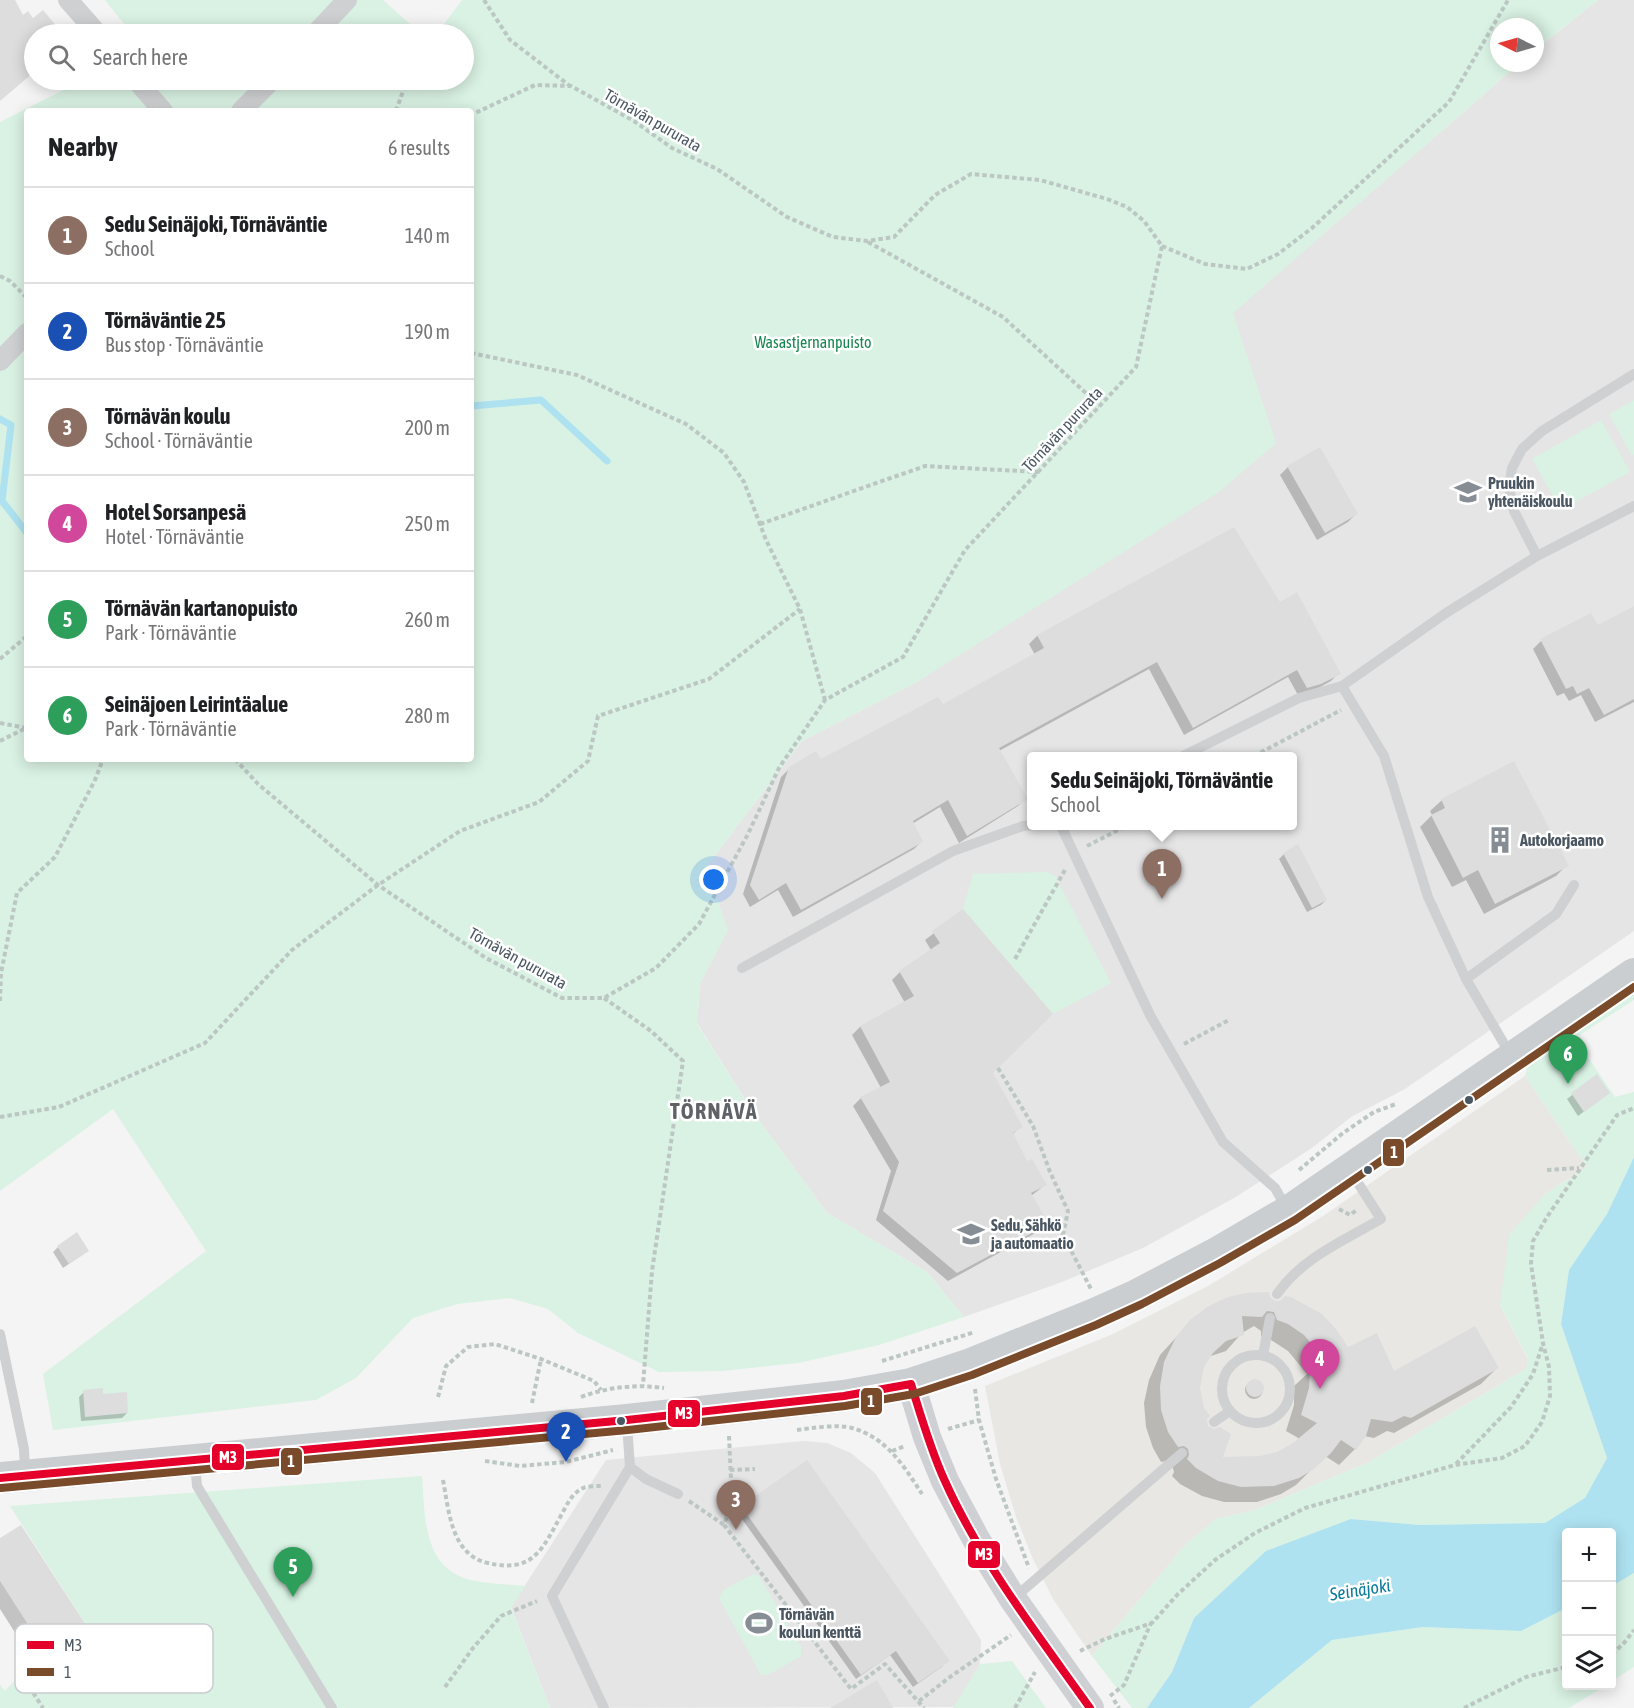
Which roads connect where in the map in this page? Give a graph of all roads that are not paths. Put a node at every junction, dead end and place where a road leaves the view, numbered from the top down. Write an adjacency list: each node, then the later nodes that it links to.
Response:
1 (68, 0): 3 (street)
2 (347, 0): 4 (street)
3 (89, 24)
4 (324, 24)
5 (145, 90): 7 (street)
6 (262, 90): 8 (street)
7 (160, 108)
8 (244, 108)
9 (24, 336): 10 (street)
10 (0, 361)
11 (1634, 374): 13 (lane)
12 (1634, 506): 13 (lane)
13 (1537, 556): 14 (lane)
14 (1342, 686): 15 (lane); 21 (lane)
15 (1191, 752)
16 (1027, 826): 19 (lane)
17 (1063, 830): 24 (lane)
18 (1574, 885): 21 (lane)
19 (742, 968)
20 (1634, 974): 22 (main road)
21 (1466, 979): 22 (lane)
22 (1512, 1057): 23 (main road)
23 (1349, 1169): 24 (main road); 25 (lane)
24 (1282, 1200): 29 (main road)
25 (1277, 1294)
26 (1270, 1318): 28 (lane)
27 (0, 1334): 36 (lane)
28 (1263, 1355): 30 (lane); 30 (lane)
29 (911, 1384): 32 (main road); 38 (main road)
30 (1230, 1411): 31 (lane)
31 (1214, 1422)
32 (628, 1434): 34 (main road); 35 (lane)
33 (1182, 1453): 38 (lane)
34 (195, 1461): 36 (main road); 40 (lane)
35 (630, 1467): 37 (lane); 41 (lane)
36 (13, 1477)
37 (678, 1494)
38 (1018, 1602): 39 (main road)
39 (1097, 1705)
40 (332, 1708)
41 (604, 1708)

